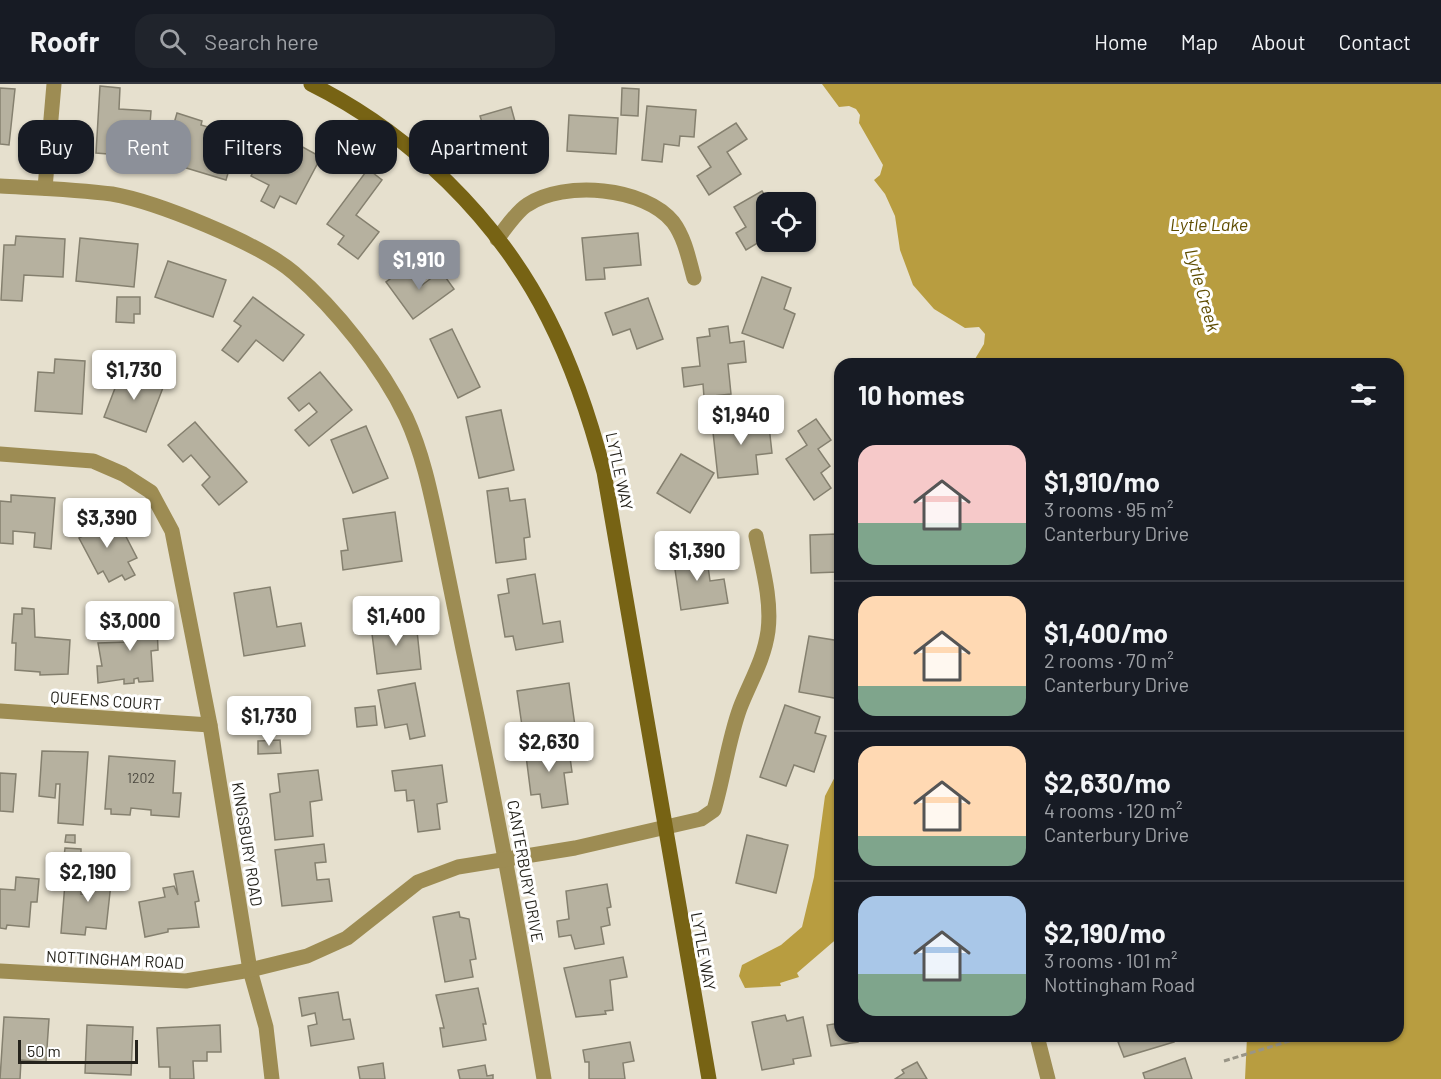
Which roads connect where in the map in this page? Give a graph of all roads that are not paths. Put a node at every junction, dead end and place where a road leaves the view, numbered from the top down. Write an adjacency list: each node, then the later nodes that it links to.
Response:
1 (54, 84): 4 (street)
2 (311, 84): 5 (street, LYTLE WAY)
3 (0, 186): 4 (street, CANTERBURY DRIVE)
4 (45, 189): 12 (street, CANTERBURY DRIVE)
5 (497, 239): 6 (street); 11 (street, LYTLE WAY)
6 (694, 278)
7 (0, 454): 10 (street, KINGSBURY ROAD)
8 (756, 536): 11 (street, NOTTINGHAM ROAD)
9 (0, 711): 10 (street, QUEENS COURT)
10 (210, 725): 13 (street, KINGSBURY ROAD)
11 (664, 828): 12 (street, NOTTINGHAM ROAD); 18 (street, LYTLE WAY)
12 (507, 858): 13 (street, NOTTINGHAM ROAD); 17 (street, CANTERBURY DRIVE)
13 (250, 970): 14 (street, NOTTINGHAM ROAD); 16 (street, KINGSBURY ROAD)
14 (0, 971)
15 (1039, 1042): 19 (street)
16 (272, 1079)
17 (544, 1079)
18 (709, 1079)
19 (1048, 1079)

